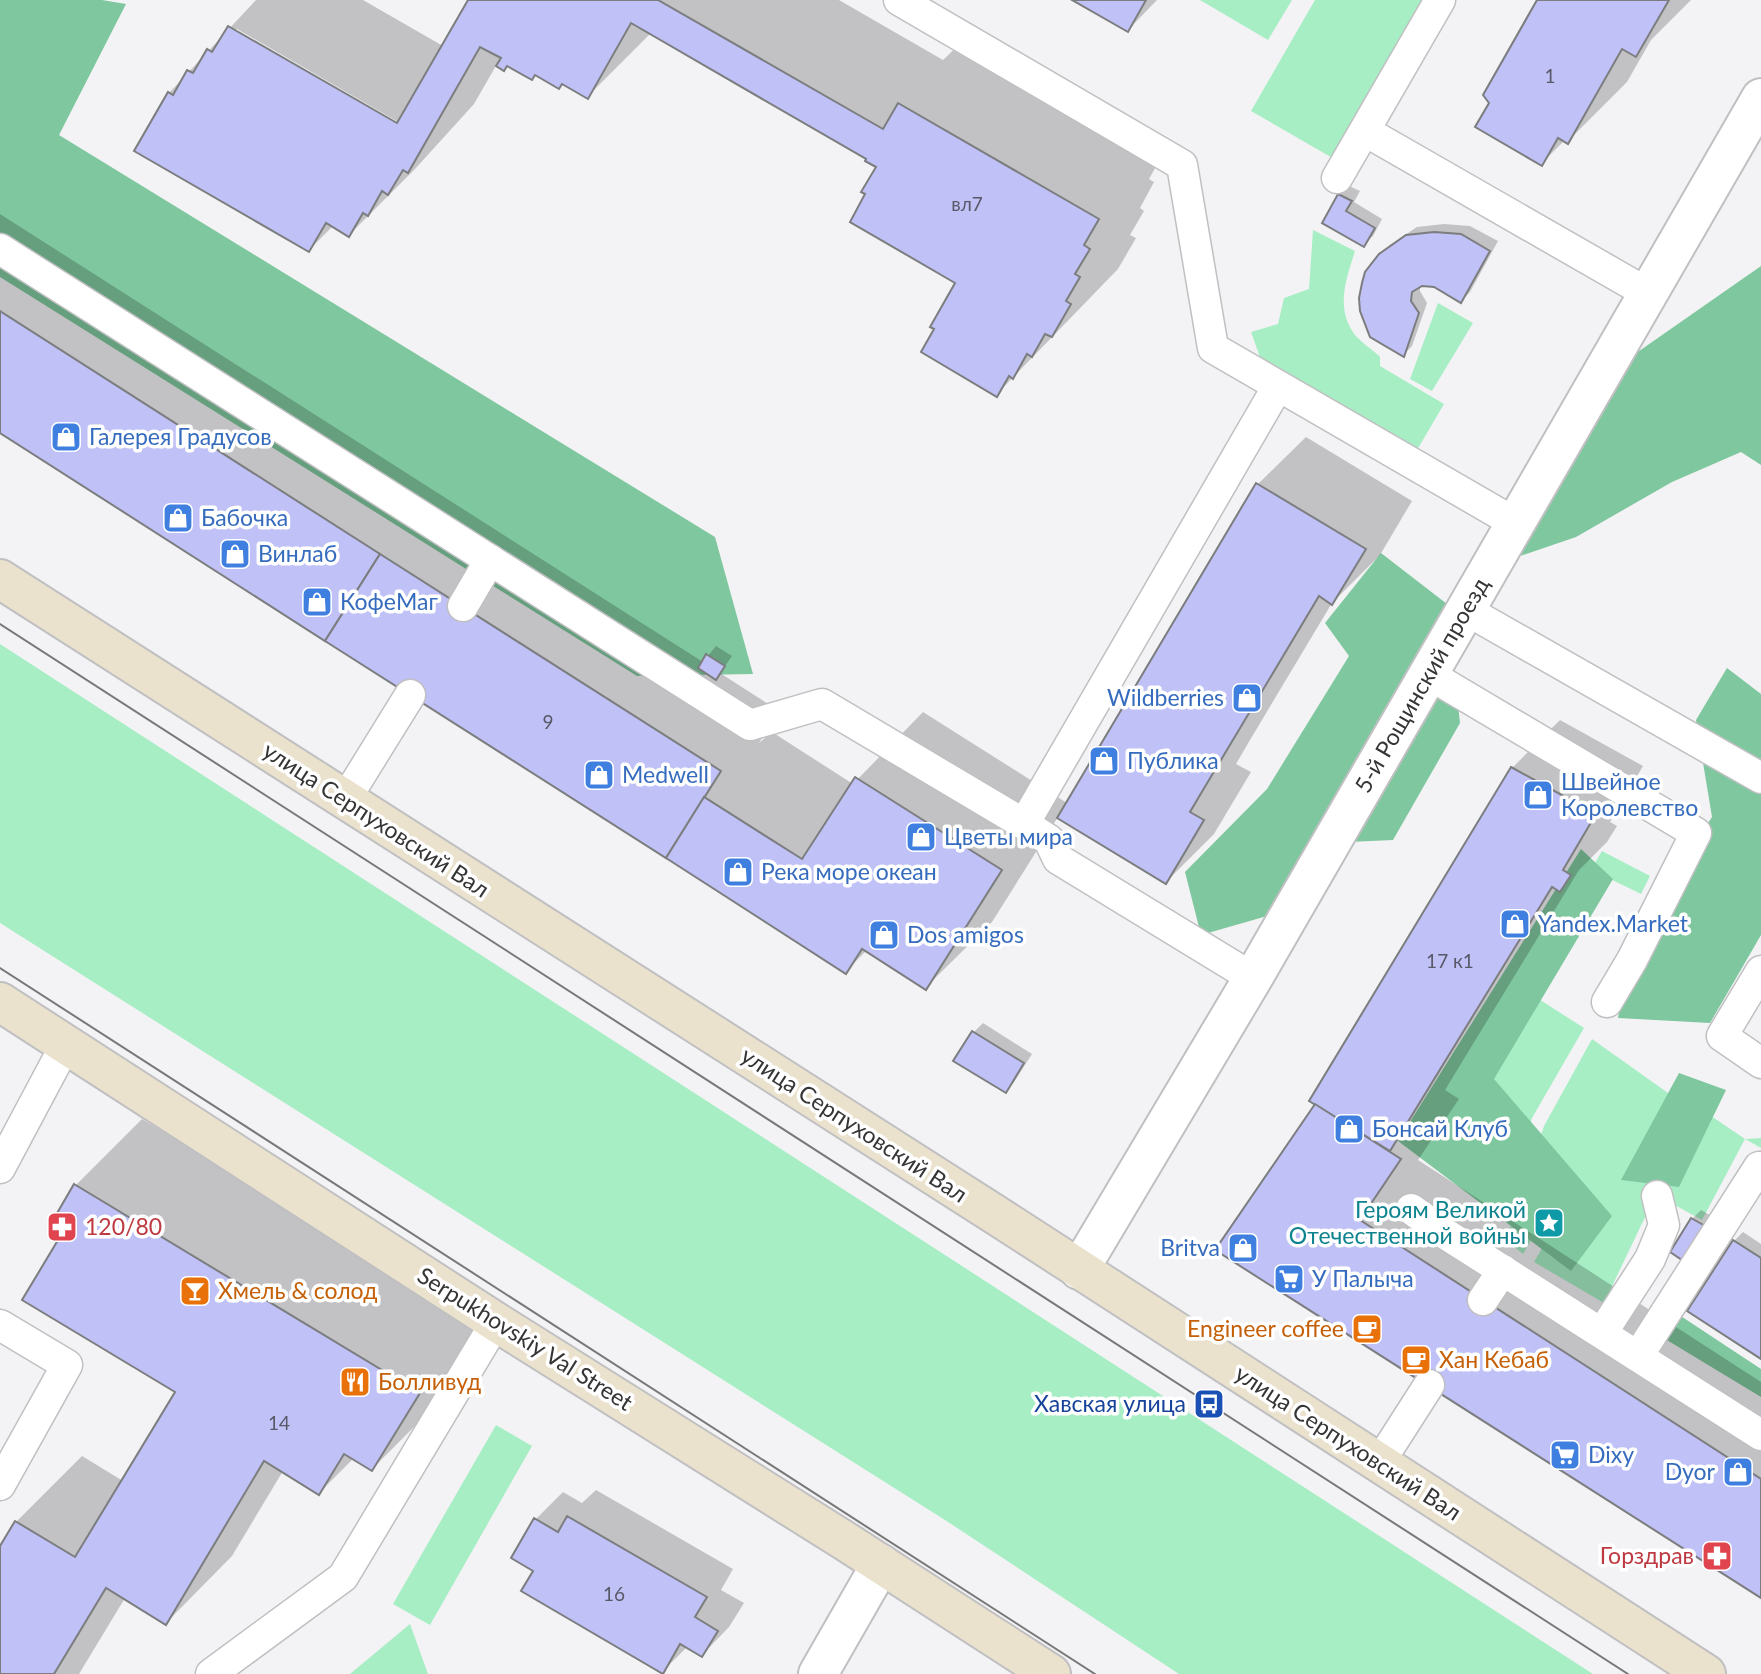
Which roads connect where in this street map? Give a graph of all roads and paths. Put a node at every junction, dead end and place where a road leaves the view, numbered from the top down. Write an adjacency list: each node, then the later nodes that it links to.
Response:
1 (899, 0): 8 (lane)
2 (1440, 0): 4 (lane)
3 (1761, 98): 7 (street, 5-й Рощинский проезд)
4 (1365, 131): 5 (lane); 7 (lane)
5 (1337, 178)
6 (0, 250): 10 (lane)
7 (1649, 294): 9 (street, 5-й Рощинский проезд)
8 (1278, 386): 9 (lane); 18 (lane)
9 (1517, 524): 13 (street, 5-й Рощинский проезд)
10 (490, 560): 12 (lane); 18 (lane)
11 (0, 579): 17 (main road, улица Серпуховский Вал)
12 (463, 606)
13 (1466, 610): 14 (street, 5-й Рощинский проезд); 16 (lane)
14 (1428, 674): 20 (street, 5-й Рощинский проезд); 22 (lane)
15 (410, 695): 17 (lane)
16 (1761, 778)
17 (345, 800): 30 (main road, улица Серпуховский Вал)
18 (1024, 824): 20 (lane)
19 (1761, 971): 24 (lane)
20 (1253, 978): 30 (street, 5-й Рощинский проезд)
21 (0, 1002): 23 (main road, Serpukhovskiy Val Street)
22 (1607, 1002)
23 (66, 1044): 26 (lane); 33 (main road, Serpukhovskiy Val Street)
24 (1761, 1063)
25 (1759, 1167): 28 (lane)
26 (0, 1168)
27 (1657, 1196): 35 (lane)
28 (1751, 1201): 36 (lane)
29 (1411, 1209): 31 (lane)
30 (1079, 1270): 39 (main road, улица Серпуховский Вал)
31 (1503, 1270): 32 (lane); 35 (lane)
32 (1483, 1300)
33 (496, 1322): 41 (main road, Serpukhovskiy Val Street); 42 (lane)
34 (0, 1325): 40 (lane)
35 (1602, 1334): 36 (lane)
36 (1638, 1356): 38 (lane)
37 (1429, 1385): 39 (lane)
38 (1761, 1435)
39 (1379, 1464): 45 (main road, улица Серпуховский Вал)
40 (0, 1485)
41 (881, 1564): 43 (street); 44 (main road, Serpukhovskiy Val Street)
42 (211, 1674)
43 (818, 1674)
44 (1051, 1674)
45 (1706, 1674)

